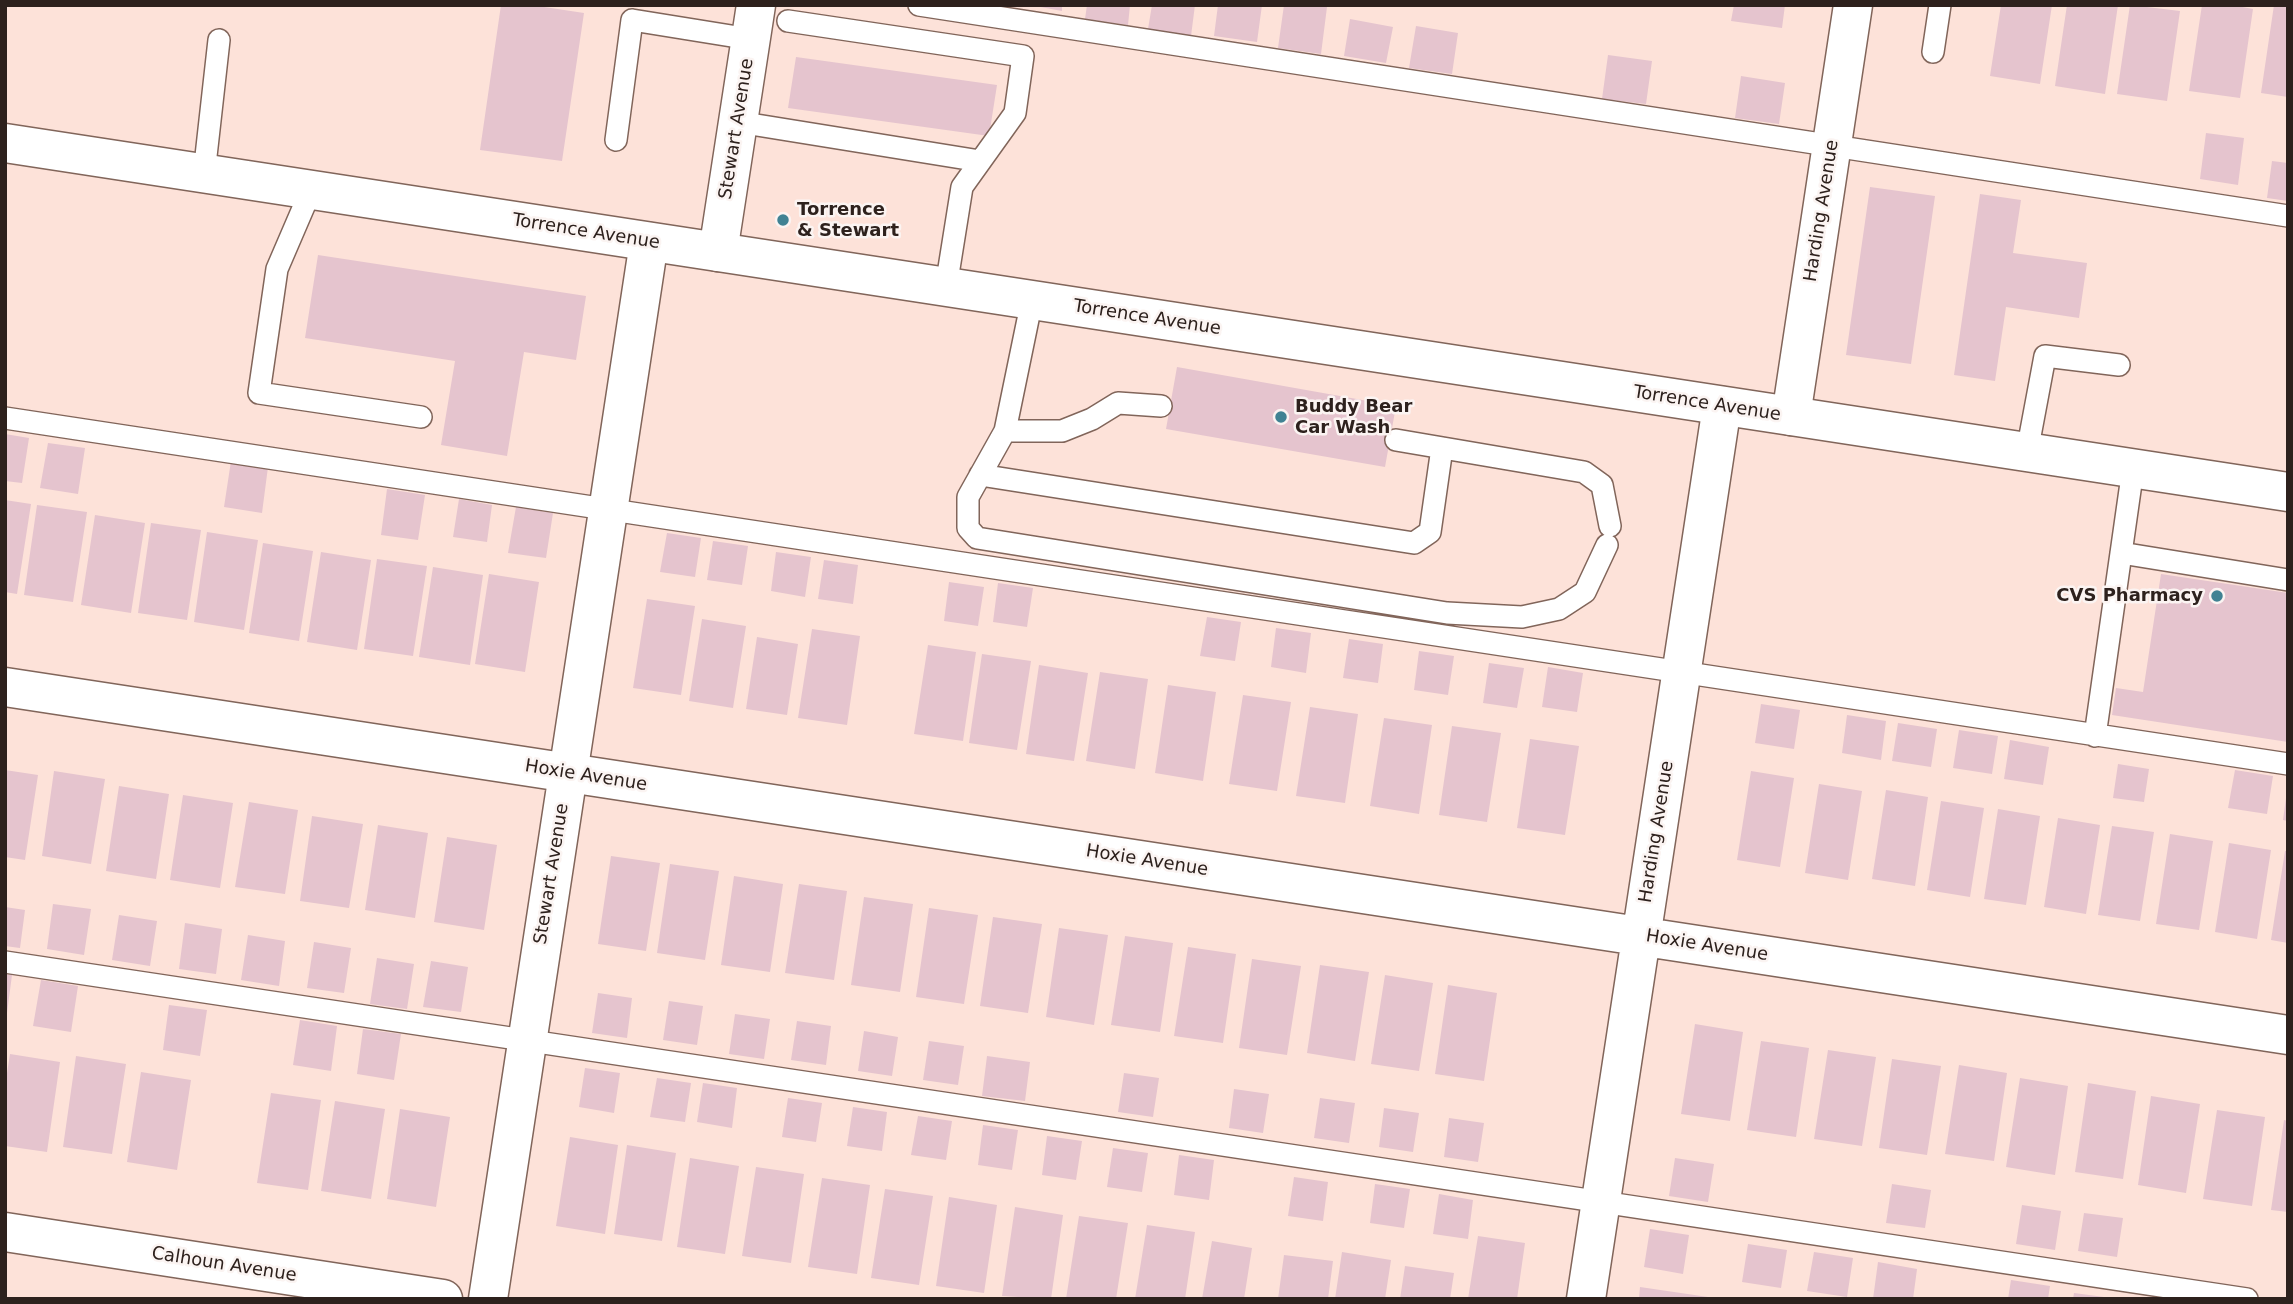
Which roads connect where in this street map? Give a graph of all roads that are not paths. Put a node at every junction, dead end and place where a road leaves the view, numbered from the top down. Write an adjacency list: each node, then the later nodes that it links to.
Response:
1 (919, 5): 10 (lane)
2 (1853, 5): 10 (street, Harding Avenue)
3 (1940, 5): 6 (lane)
4 (765, 22): 7 (street, Stewart Avenue); 8 (lane); 11 (lane)
5 (219, 40): 12 (lane)
6 (1933, 52)
7 (738, 122): 11 (lane); 16 (street, Stewart Avenue)
8 (616, 141)
9 (5, 143): 12 (street, Torrence Avenue)
10 (1832, 145): 14 (lane); 22 (street, Harding Avenue)
11 (980, 161): 17 (lane)
12 (204, 174): 13 (street, Torrence Avenue)
13 (311, 190): 15 (street, Torrence Avenue); 23 (lane)
14 (2288, 216)
15 (649, 242): 16 (street, Torrence Avenue); 32 (street, Stewart Avenue)
16 (718, 252): 17 (street, Torrence Avenue)
17 (946, 287): 18 (street, Torrence Avenue)
18 (1032, 300): 21 (street, Torrence Avenue); 25 (lane)
19 (2119, 365): 28 (lane)
20 (1161, 406): 25 (lane)
21 (1722, 406): 22 (street, Torrence Avenue); 35 (street, Harding Avenue)
22 (1791, 416): 28 (street, Torrence Avenue)
23 (421, 417)
24 (5, 418): 32 (lane)
25 (1005, 431): 30 (lane)
26 (1396, 440): 27 (lane)
27 (1442, 447): 30 (lane); 30 (lane)
28 (2027, 452): 29 (street, Torrence Avenue)
29 (2133, 469): 31 (street, Torrence Avenue); 33 (lane)
30 (980, 475)
31 (2288, 492)
32 (608, 510): 35 (lane); 39 (street, Stewart Avenue)
33 (2121, 553): 34 (lane); 37 (lane)
34 (2288, 580)
35 (1681, 673): 37 (lane); 40 (street, Harding Avenue)
36 (5, 687): 39 (street, Hoxie Avenue)
37 (2095, 736): 38 (lane)
38 (2288, 764)
39 (568, 773): 40 (street, Hoxie Avenue); 43 (street, Stewart Avenue)
40 (1641, 936): 42 (street, Hoxie Avenue); 44 (street, Harding Avenue)
41 (5, 962): 43 (lane)
42 (2288, 1035)
43 (527, 1042): 44 (lane); 47 (street, Stewart Avenue)
44 (1601, 1201): 48 (street, Harding Avenue); 49 (lane)
45 (5, 1232): 46 (street, Calhoun Avenue)
46 (443, 1299)
47 (488, 1299)
48 (1586, 1299)
49 (2248, 1299)

